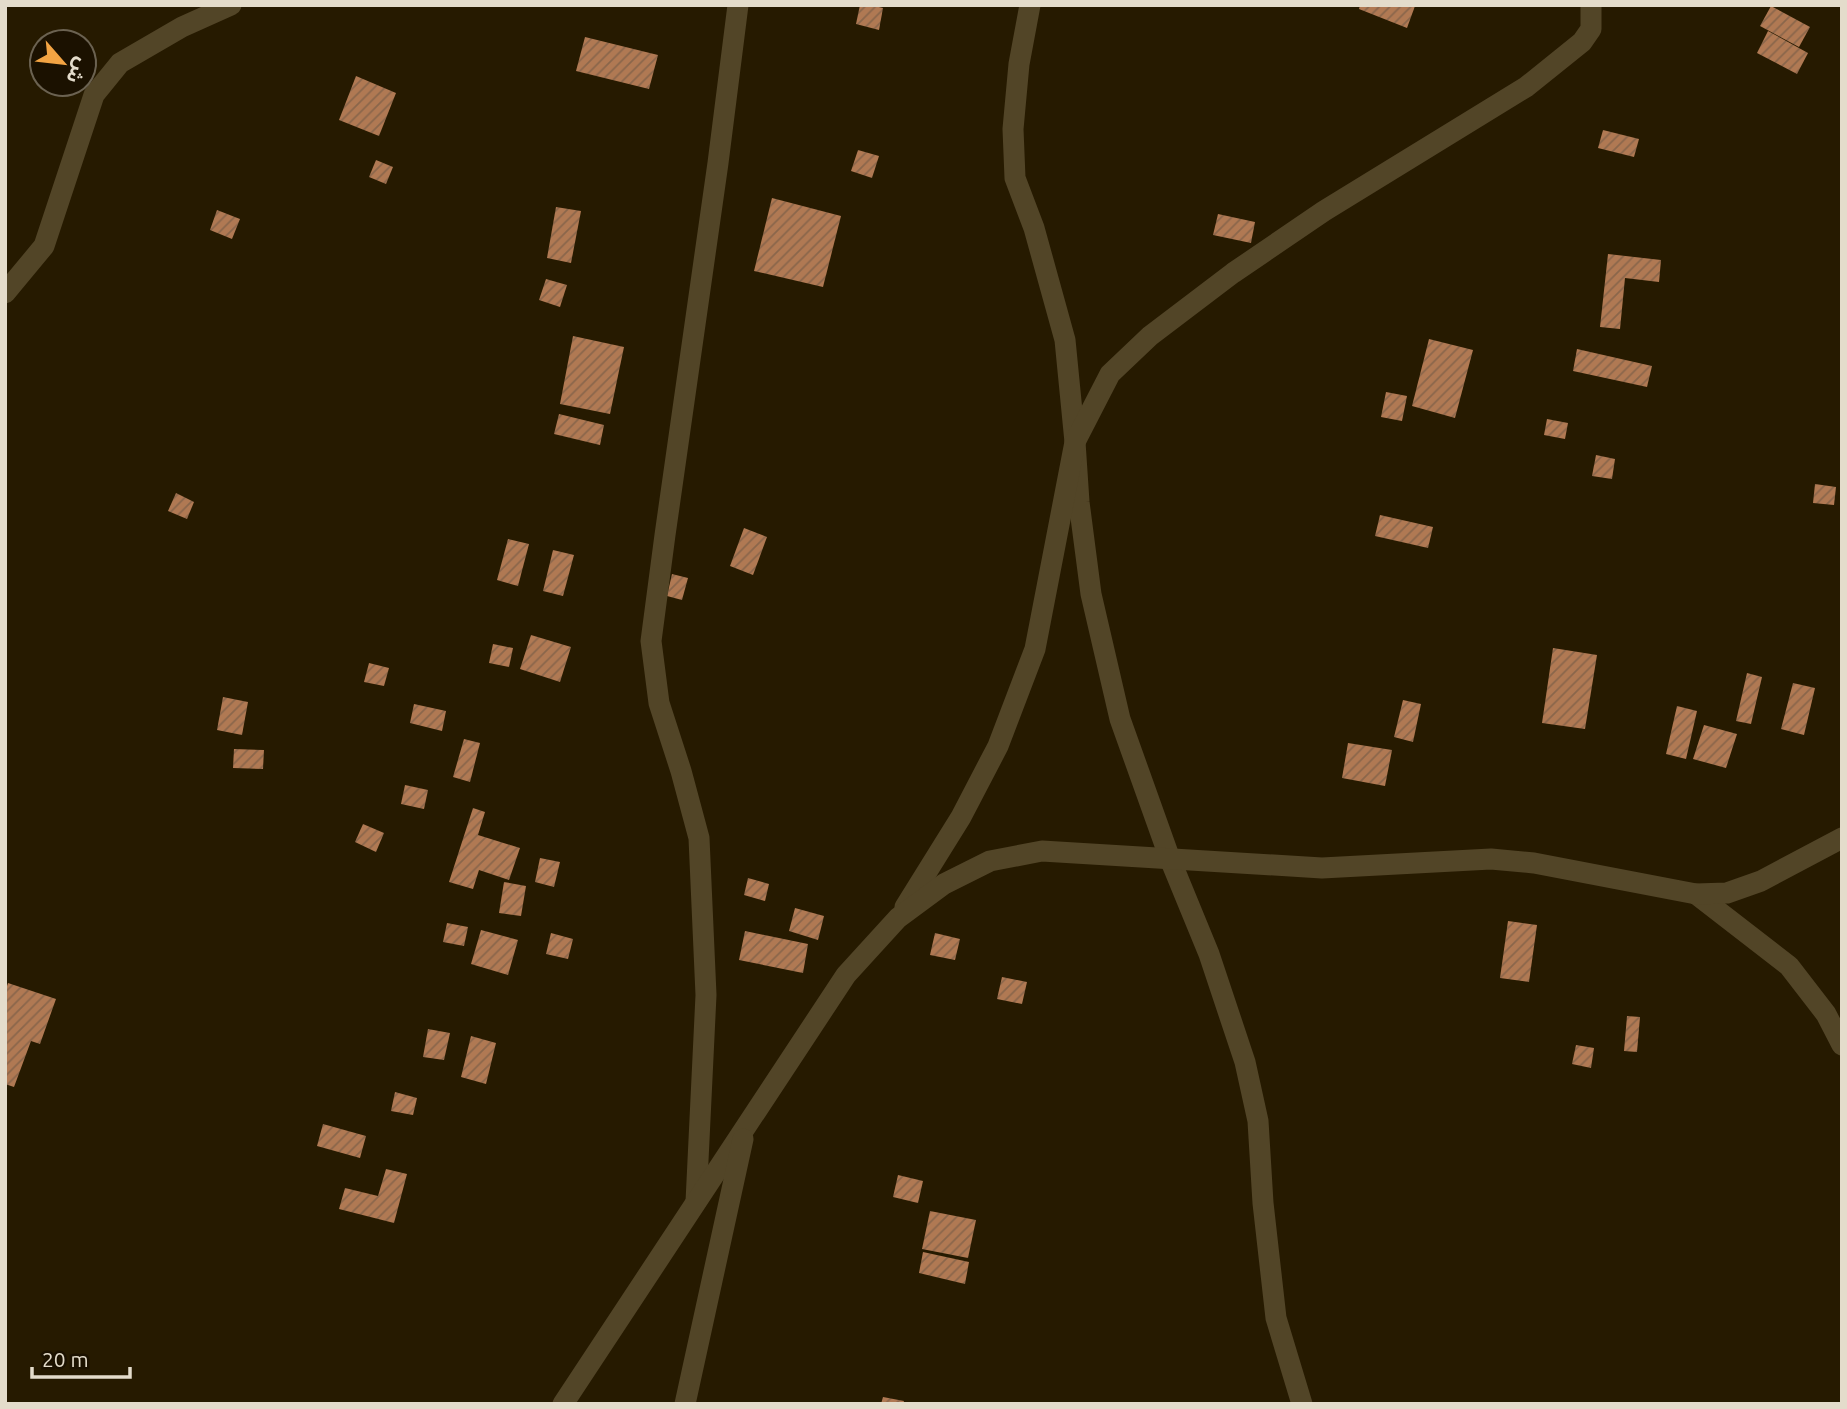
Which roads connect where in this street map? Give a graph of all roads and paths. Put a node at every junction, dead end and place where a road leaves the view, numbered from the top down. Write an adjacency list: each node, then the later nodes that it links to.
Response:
1 (231, 5): 5 (street)
2 (738, 5): 13 (street)
3 (1030, 5): 6 (street)
4 (1591, 5): 6 (street)
5 (5, 293)
6 (1075, 442): 8 (street); 10 (street)
7 (1842, 838): 9 (street)
8 (1170, 859): 9 (street); 10 (street); 16 (street)
9 (1696, 894): 11 (street)
10 (898, 918): 12 (street)
11 (1842, 1045)
12 (746, 1127): 13 (street); 15 (street)
13 (695, 1203): 14 (street)
14 (563, 1404)
15 (685, 1404)
16 (1302, 1404)

